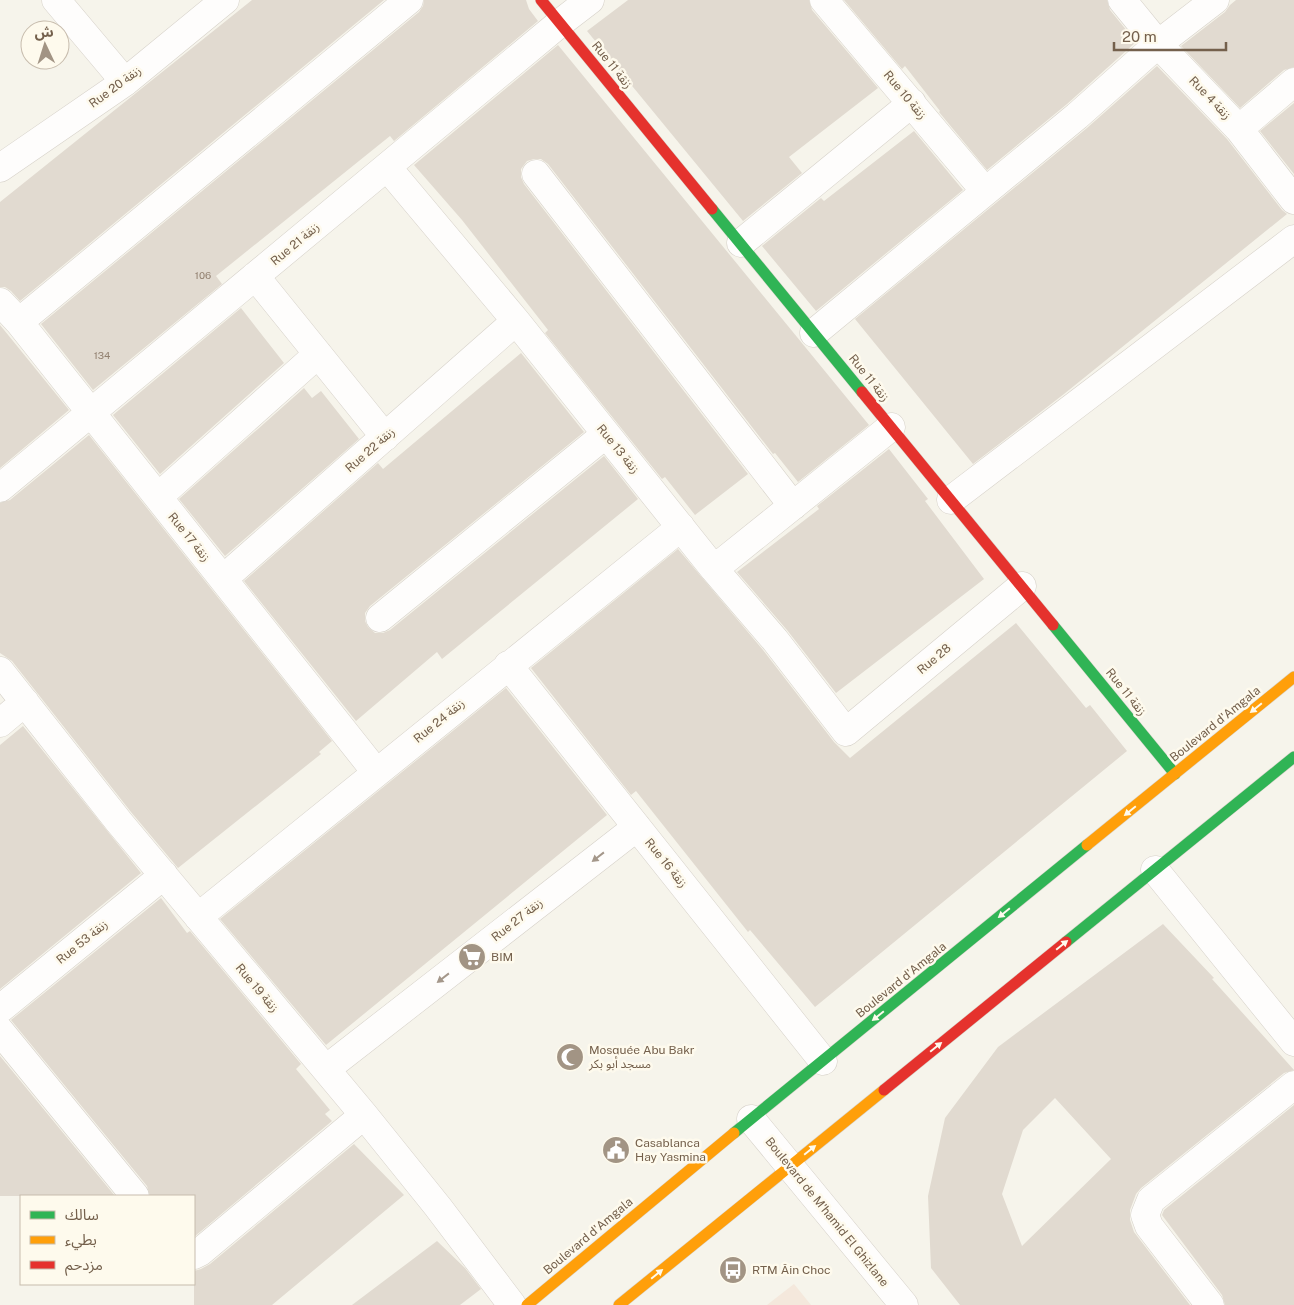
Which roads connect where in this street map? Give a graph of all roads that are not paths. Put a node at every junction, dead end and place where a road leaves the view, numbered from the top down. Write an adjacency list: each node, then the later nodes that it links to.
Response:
1 (56, 0): 11 (street)
2 (225, 0): 11 (street, Rue 20 زنقة)
3 (409, 0): 25 (street)
4 (541, 0): 9 (street, Rue 11 زنقة)
5 (590, 0): 9 (street, Rue 21 زنقة)
6 (824, 0): 13 (street, Rue 10 زنقة)
7 (1122, 0): 10 (street, Rue 4 زنقة)
8 (1215, 0): 10 (street)
9 (560, 23): 15 (street, Rue 21 زنقة); 21 (street, Rue 11 زنقة)
10 (1158, 44): 14 (street, Rue 4 زنقة); 18 (street)
11 (125, 82): 16 (street, Rue 20 زنقة)
12 (1294, 82): 14 (street)
13 (912, 103): 18 (street, Rue 10 زنقة); 21 (street)
14 (1240, 129): 19 (street, Rue 4 زنقة)
15 (388, 167): 22 (street, Rue 21 زنقة); 24 (street, Rue 13 زنقة)
16 (0, 168)
17 (536, 174): 35 (street)
18 (985, 191): 26 (street)
19 (1294, 200)
20 (1294, 239): 34 (street)
21 (741, 243): 26 (street, Rue 11 زنقة)
22 (255, 276): 27 (street); 28 (street, Rue 21 زنقة)
23 (0, 302): 25 (street, Rue 17 زنقة)
24 (516, 321): 30 (street, Rue 13 زنقة); 31 (street, Rue 22 زنقة)
25 (19, 322): 28 (street, Rue 17 زنقة)
26 (814, 333): 29 (street, Rue 11 زنقة)
27 (318, 354): 31 (street); 33 (street)
28 (91, 413): 32 (street, Rue 21 زنقة); 33 (street, Rue 17 زنقة)
29 (891, 427): 34 (street, Rue 11 زنقة); 35 (street)
30 (606, 434): 36 (street, Rue 13 زنقة); 40 (street)
31 (385, 437): 38 (street, Rue 22 زنقة)
32 (0, 488)
33 (158, 497): 38 (street, Rue 17 زنقة)
34 (951, 500): 39 (street, Rue 11 زنقة)
35 (793, 506): 37 (street)
36 (681, 526): 37 (street, Rue 13 زنقة); 41 (street, Rue 24 زنقة)
37 (714, 569): 46 (street, Rue 13 زنقة)
38 (222, 579): 48 (street, Rue 17 زنقة)
39 (1022, 586): 46 (street, Rue 28); 49 (street, Rue 11 زنقة)
40 (380, 618)
41 (508, 665): 48 (street, Rue 24 زنقة); 50 (street, Rue 16 زنقة)
42 (0, 671): 44 (street, Rue 19 زنقة)
43 (1294, 677): 49 (street, Boulevard d'Amgala, one-way to 49)
44 (25, 702): 45 (street); 52 (street, Rue 19 زنقة)
45 (0, 723)
46 (846, 732)
47 (1294, 757): 51 (street)
48 (376, 772): 53 (street, Rue 24 زنقة)
49 (1175, 774): 57 (street, Boulevard d'Amgala, one-way to 57)
50 (637, 827): 57 (street, Rue 16 زنقة); 58 (street, Rue 27 زنقة, one-way to 58)
51 (1155, 870): 56 (street); 62 (street, one-way to 51)
52 (164, 875): 53 (street, Rue 19 زنقة); 54 (street, Rue 53 زنقة)
53 (198, 917): 58 (street, Rue 19 زنقة)
54 (0, 1009)
55 (0, 1031): 63 (street)
56 (1294, 1042)
57 (823, 1061): 61 (street, Boulevard d'Amgala)
58 (326, 1069): 60 (street, Rue 19 زنقة)
59 (1294, 1085): 69 (street)
60 (364, 1115): 64 (street); 65 (street, Rue 19 زنقة)
61 (751, 1119): 62 (street, Boulevard de M'hamid El Ghizlane); 66 (street, Boulevard d'Amgala)
62 (790, 1166): 67 (street, one-way to 62); 68 (street, Boulevard de M'hamid El Ghizlane)
63 (134, 1195)
64 (195, 1254)
65 (512, 1305)
66 (527, 1305)
67 (619, 1305)
68 (904, 1305)
69 (1210, 1305)

